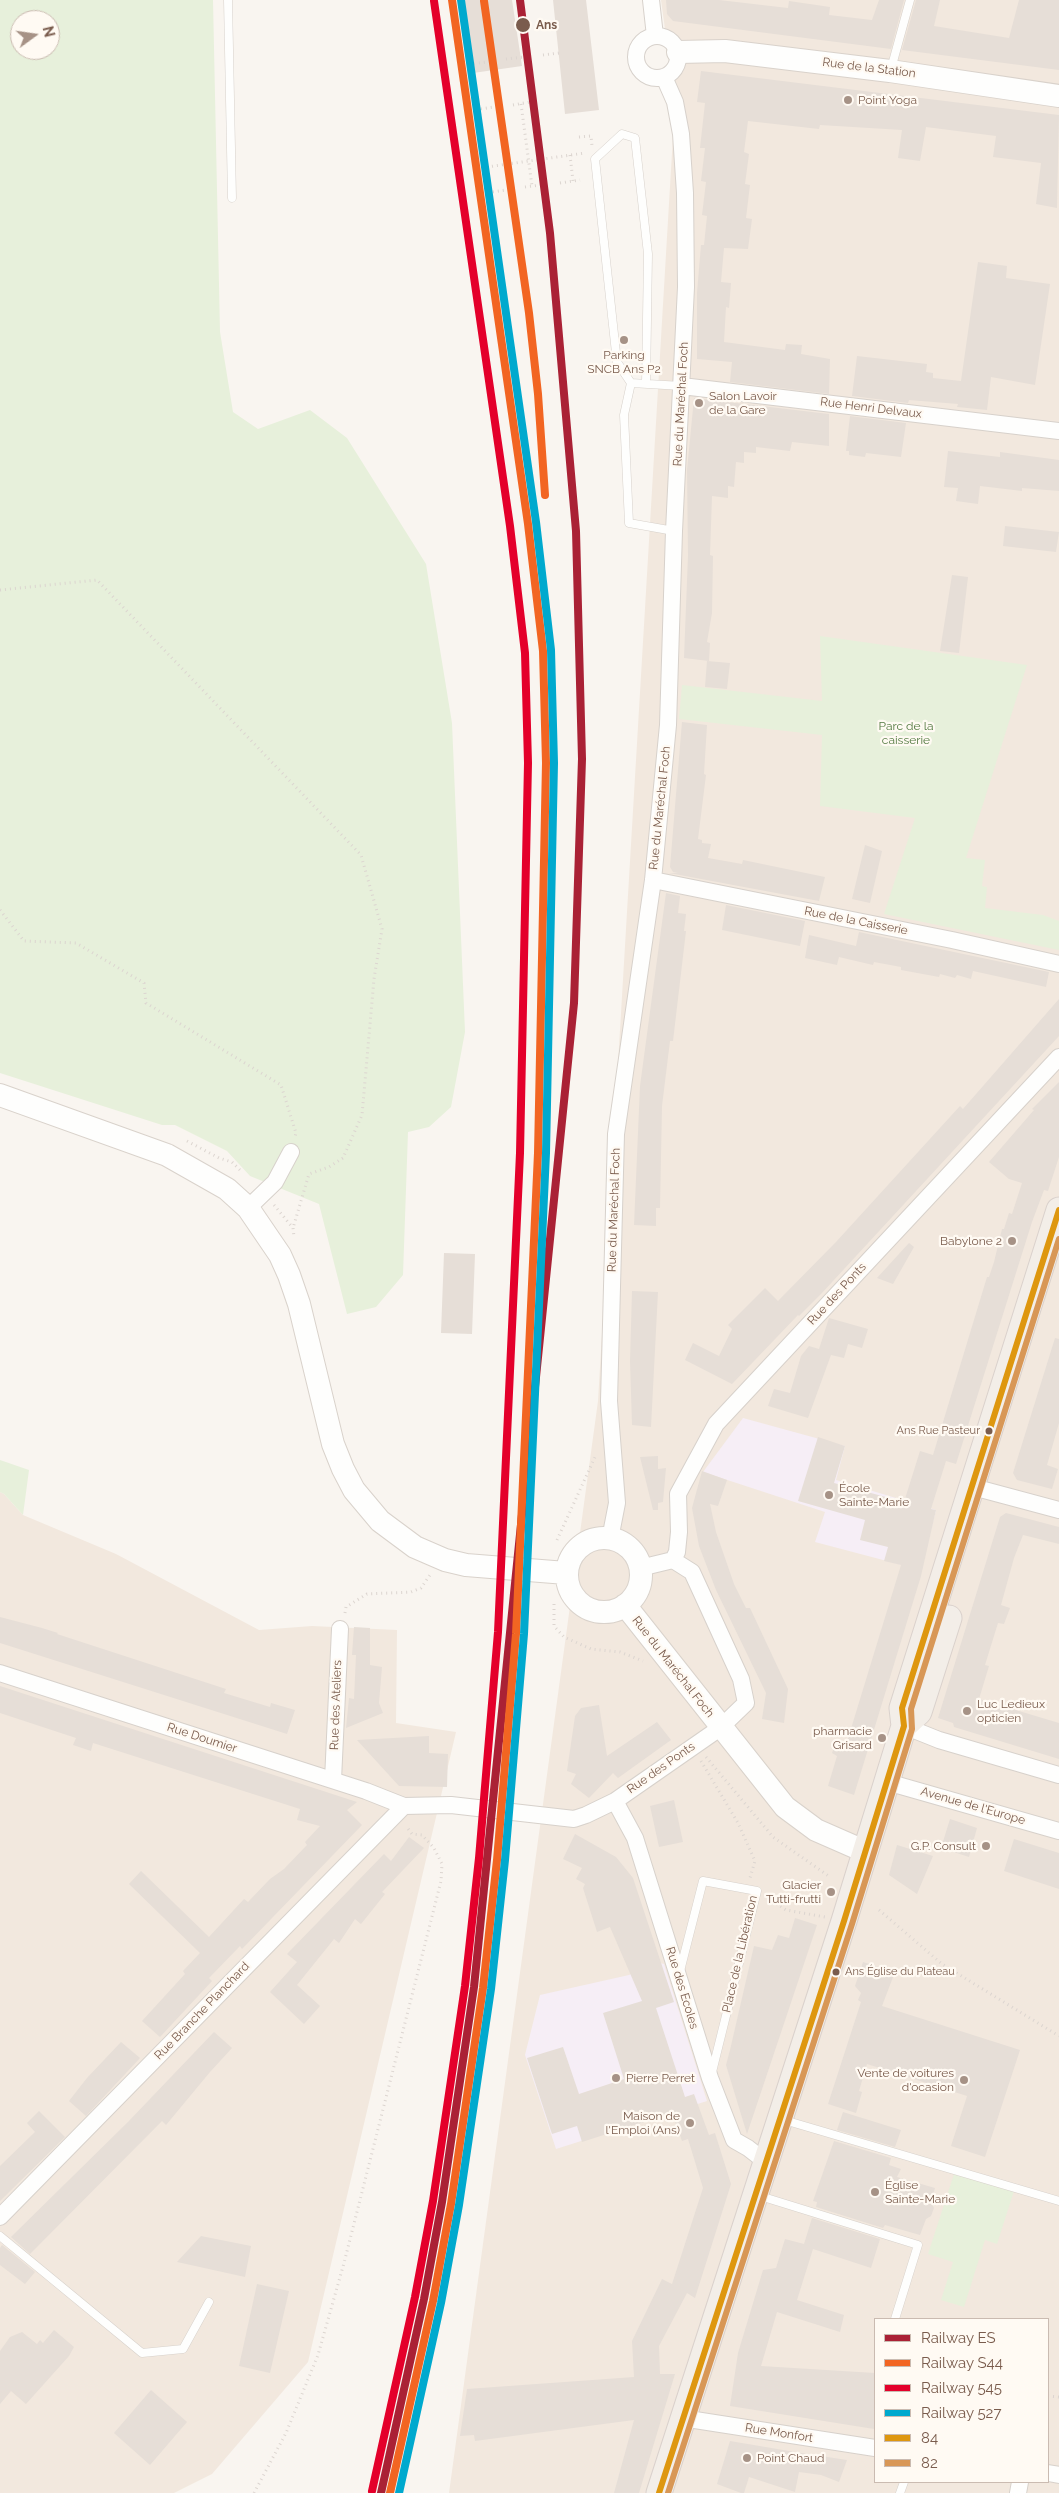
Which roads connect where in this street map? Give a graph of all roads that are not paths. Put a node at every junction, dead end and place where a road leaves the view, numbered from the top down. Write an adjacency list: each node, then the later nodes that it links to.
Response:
1 (228, 0): 9 (lane)
2 (651, 0): 4 (street)
3 (910, 0): 6 (lane)
4 (655, 36): 5 (street); 7 (street)
5 (678, 52): 6 (street, Rue de la Station); 7 (street)
6 (890, 71): 8 (street, Rue de la Station)
7 (664, 77): 12 (street, Rue du Maréchal Foch)
8 (1059, 96)
9 (232, 198)
10 (630, 383): 11 (lane); 11 (lane); 14 (lane)
11 (646, 384): 12 (lane)
12 (682, 386): 13 (street, Rue Henri Delvaux); 14 (street, Rue du Maréchal Foch)
13 (1059, 431)
14 (674, 532): 15 (street, Rue du Maréchal Foch)
15 (653, 880): 16 (street, Rue de la Caisserie); 25 (street, Rue du Maréchal Foch)
16 (1059, 964)
17 (1059, 1057): 26 (street, Rue des Ponts)
18 (0, 1094): 20 (street)
19 (291, 1152): 20 (street)
20 (248, 1208): 28 (street)
21 (1059, 1210): 23 (main road)
22 (1059, 1262): 23 (main road)
23 (981, 1489): 24 (street); 32 (main road)
24 (1059, 1510)
25 (610, 1539): 27 (street); 28 (street)
26 (673, 1560): 27 (street); 33 (street, Rue des Ponts)
27 (640, 1568): 29 (street, Rue du Maréchal Foch)
28 (556, 1572): 29 (street, Rue du Maréchal Foch)
29 (625, 1605): 33 (street, Rue du Maréchal Foch)
30 (340, 1629): 35 (street, Rue des Ateliers)
31 (0, 1673): 35 (street, Rue Doumier)
32 (904, 1726): 34 (street); 36 (main road)
33 (720, 1728): 37 (street, Rue des Ponts); 40 (street, Rue du Maréchal Foch)
34 (1059, 1776)
35 (333, 1780): 38 (street, Rue Doumier)
36 (887, 1782): 39 (street, Avenue de l'Europe); 40 (main road)
37 (615, 1801): 38 (street, Rue des Ponts); 41 (street, Rue des Ecoles)
38 (404, 1806): 47 (street, Rue Branche Planchard)
39 (1059, 1831)
40 (864, 1851): 43 (main road)
41 (678, 1978): 42 (street, Rue des Ecoles); 42 (lane, Place de la Libération)
42 (710, 2078): 44 (street, Rue des Ecoles)
43 (779, 2119): 44 (main road); 46 (lane)
44 (766, 2162): 45 (main road)
45 (755, 2194): 50 (lane); 51 (main road)
46 (1059, 2201)
47 (0, 2217)
48 (0, 2236): 49 (lane)
49 (209, 2302)
50 (895, 2318)
51 (682, 2418): 52 (street, Rue Monfort); 53 (main road)
52 (874, 2448)
53 (659, 2493)

